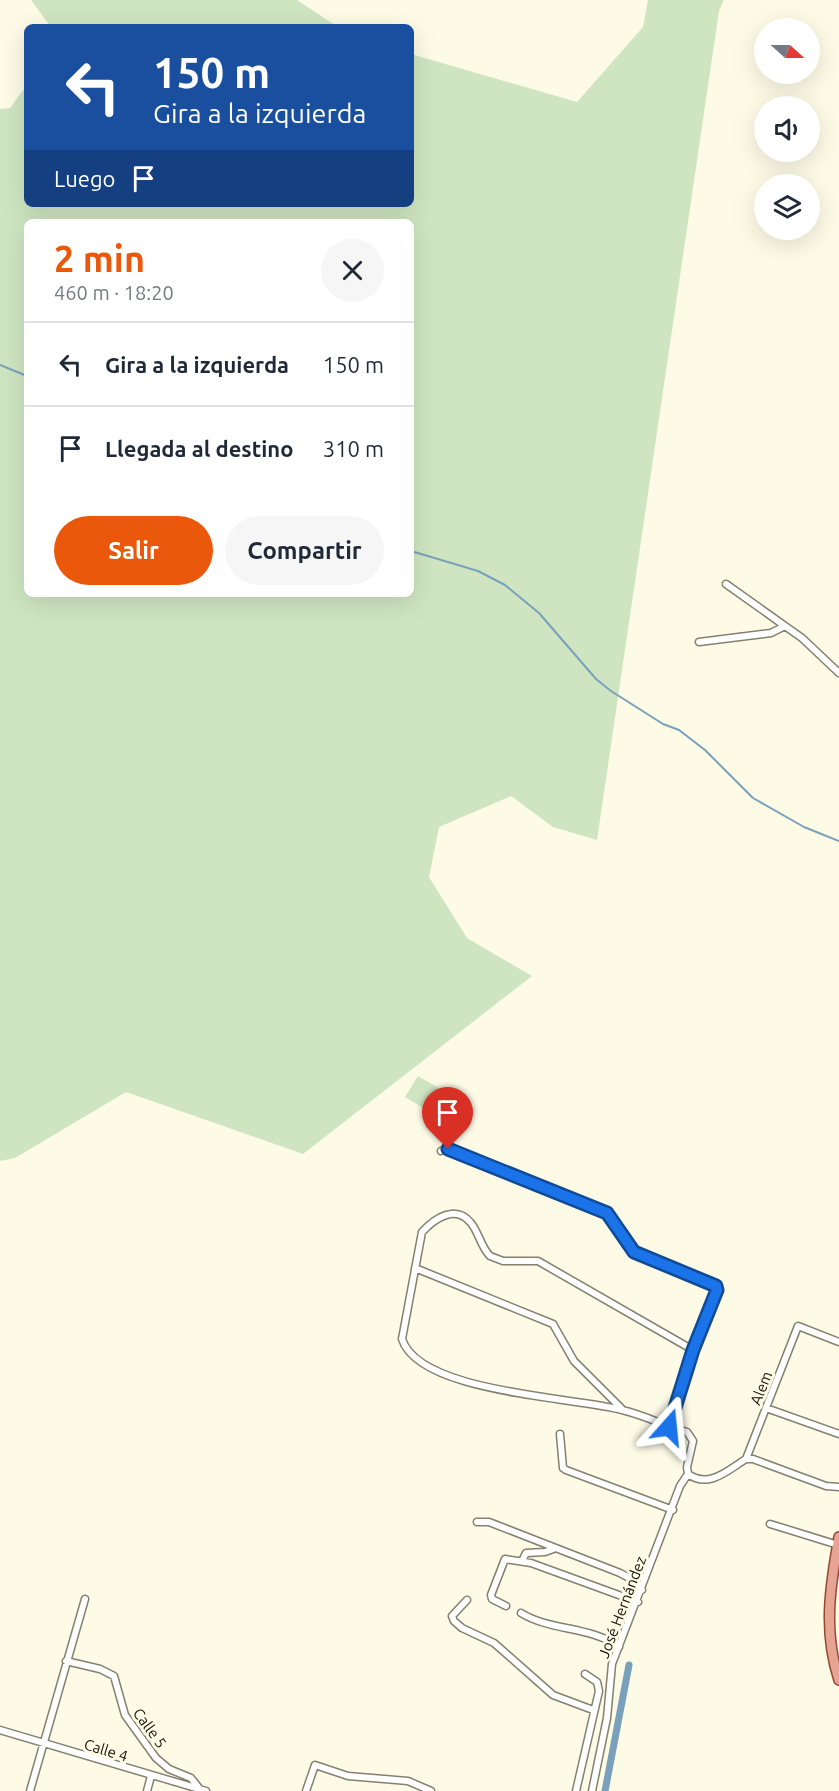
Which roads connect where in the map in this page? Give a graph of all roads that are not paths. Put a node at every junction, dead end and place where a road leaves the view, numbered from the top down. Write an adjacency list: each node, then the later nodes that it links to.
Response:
1 (726, 584): 2 (street)
2 (785, 626): 3 (street); 4 (street)
3 (699, 642)
4 (839, 673)
5 (441, 1151): 8 (street)
6 (415, 1268): 8 (street); 10 (street); 10 (street)
7 (839, 1342): 9 (street, Alem)
8 (693, 1350): 11 (street)
9 (766, 1408): 13 (street); 14 (street, Alem)
10 (622, 1409): 11 (street, José Hernández)
11 (669, 1427): 15 (street, José Hernández)
12 (560, 1434): 17 (street)
13 (839, 1434)
14 (746, 1459): 15 (street); 16 (street)
15 (688, 1474): 17 (street, José Hernández)
16 (839, 1487)
17 (673, 1510): 23 (street, José Hernández)
18 (477, 1522): 21 (street)
19 (770, 1524): 20 (street)
20 (838, 1541): 32 (main road)
21 (556, 1548): 22 (street); 23 (street)
22 (522, 1561): 26 (street); 27 (street)
23 (642, 1590): 26 (street, José Hernández)
24 (85, 1599): 30 (street)
25 (467, 1600): 33 (street)
26 (638, 1602): 29 (street, José Hernández)
27 (506, 1606)
28 (521, 1613): 29 (street)
29 (619, 1647): 43 (street, José Hernández)
30 (66, 1661): 35 (street); 37 (street, Calle 5)
31 (585, 1674): 33 (street, José Hernández)
32 (839, 1680)
33 (593, 1710): 42 (street, José Hernández)
34 (0, 1730): 35 (street, Calle 4)
35 (43, 1743): 36 (street, Calle 4); 38 (street)
36 (151, 1776): 37 (street, Calle 4); 39 (street)
37 (202, 1790)
38 (30, 1791)
39 (147, 1791)
40 (306, 1791): 41 (street)
41 (431, 1791)
42 (576, 1791)
43 (592, 1791)

